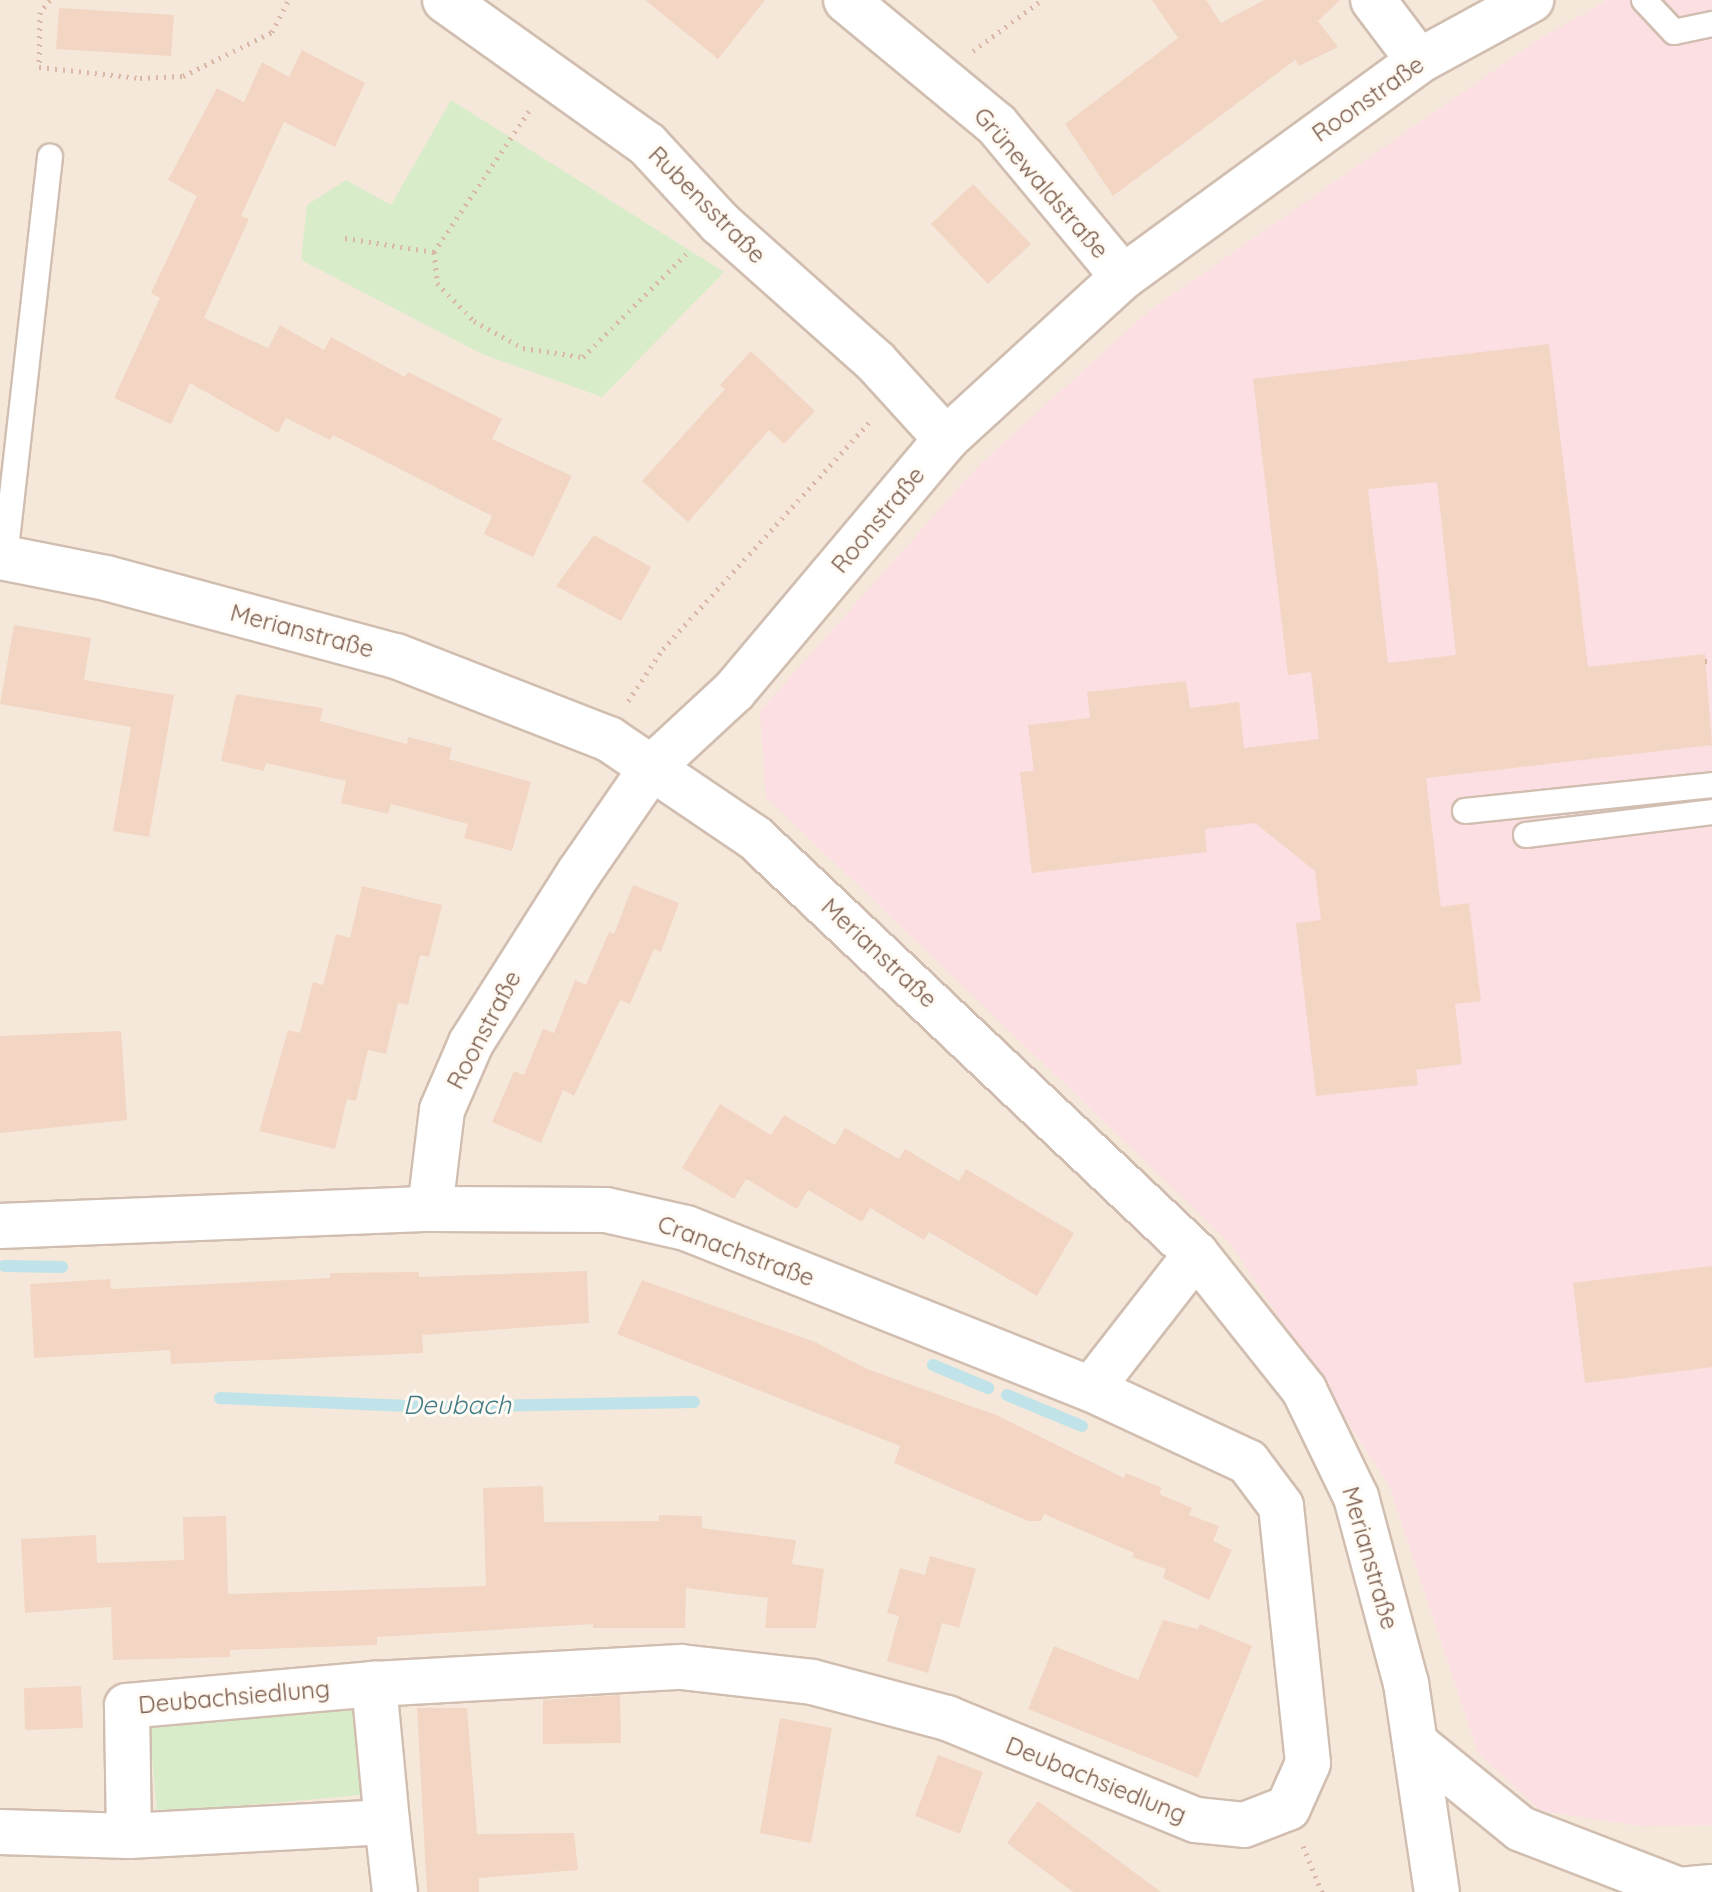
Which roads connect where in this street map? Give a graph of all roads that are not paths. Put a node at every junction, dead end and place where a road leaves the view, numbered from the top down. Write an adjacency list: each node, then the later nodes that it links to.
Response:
1 (445, 0): 10 (street, Rubensstraße)
2 (846, 0): 9 (street, Grünewaldstraße)
3 (1373, 0): 7 (street)
4 (1531, 0): 7 (street, Roonstraße)
5 (1644, 0): 6 (lane)
6 (1712, 24)
7 (1419, 61): 9 (street, Roonstraße)
8 (50, 157): 11 (lane)
9 (1123, 277): 10 (street, Roonstraße)
10 (946, 439): 12 (street, Roonstraße)
11 (3, 557): 12 (street, Merianstraße)
12 (652, 767): 17 (street, Roonstraße); 19 (street, Merianstraße)
13 (1712, 785): 14 (lane)
14 (1465, 811)
15 (1712, 812): 16 (lane)
16 (1526, 835)
17 (430, 1209): 18 (street, Cranachstraße); 20 (street, Cranachstraße)
18 (0, 1226)
19 (1196, 1254): 20 (street); 22 (street, Merianstraße)
20 (1091, 1389): 21 (street, Deubachsiedlung)
21 (374, 1684): 23 (street); 25 (street, Deubachsiedlung)
22 (1415, 1743): 26 (street); 28 (street, Merianstraße)
23 (387, 1822): 25 (street); 27 (street)
24 (0, 1832): 25 (street)
25 (129, 1836)
26 (1683, 1890)
27 (395, 1892)
28 (1437, 1892)

